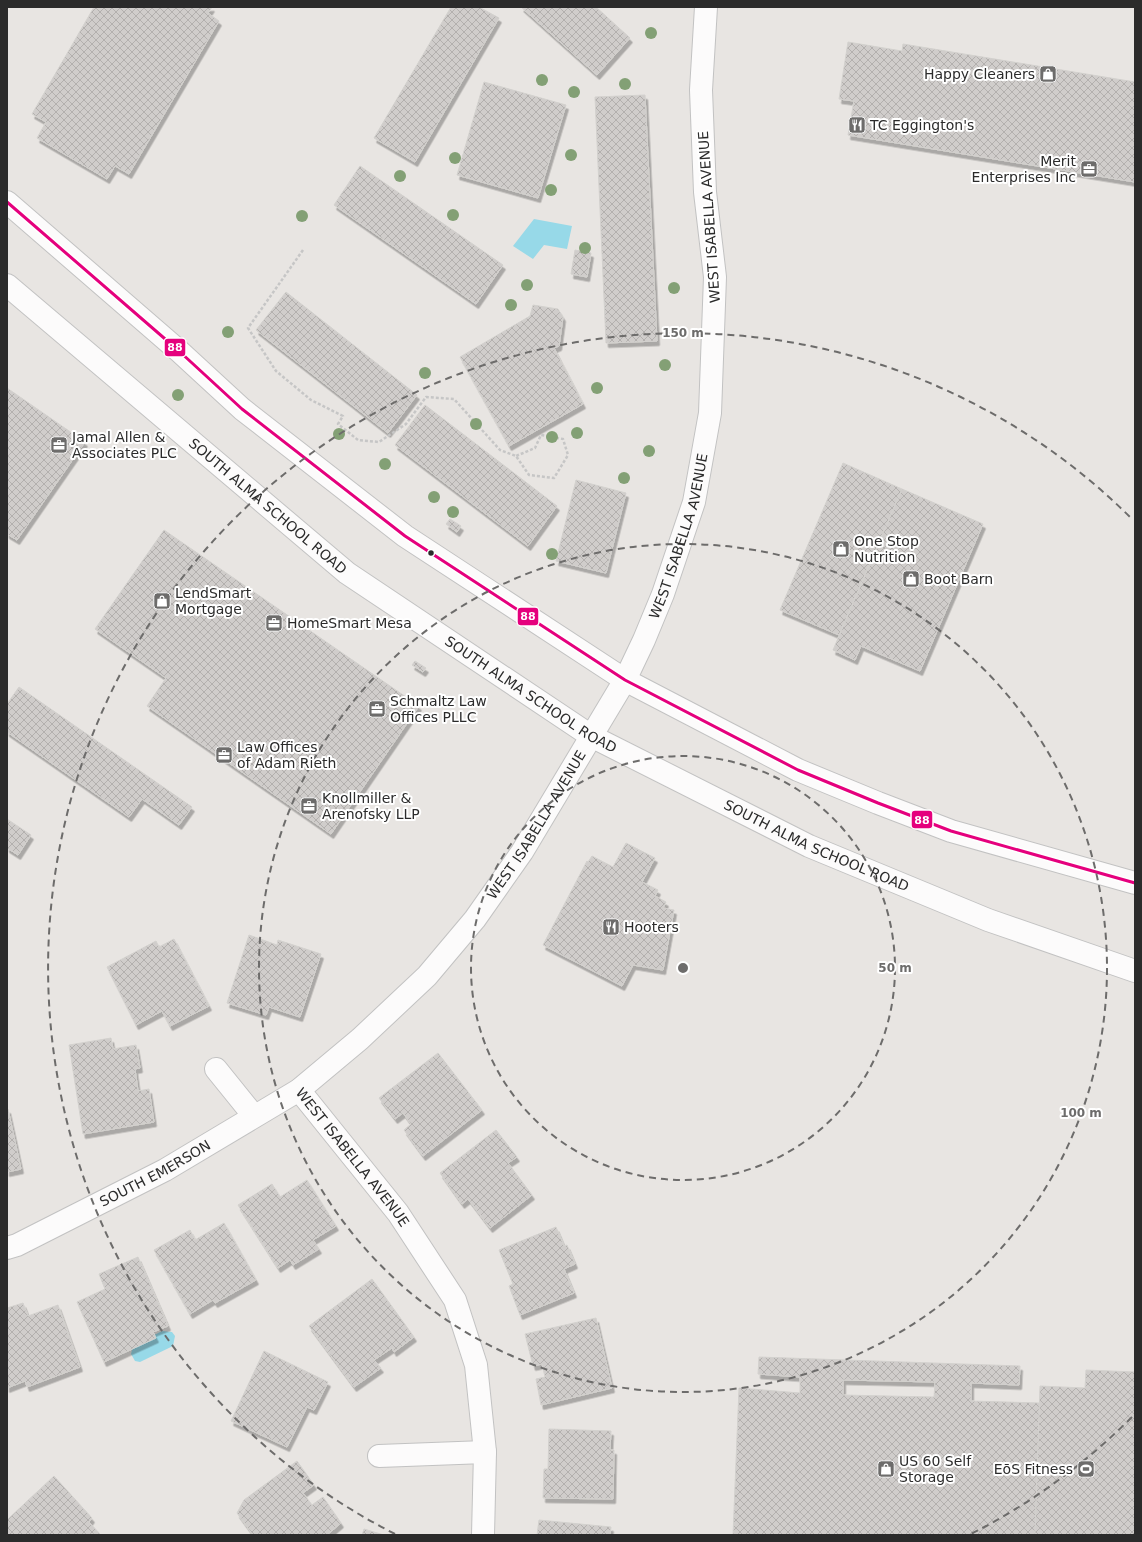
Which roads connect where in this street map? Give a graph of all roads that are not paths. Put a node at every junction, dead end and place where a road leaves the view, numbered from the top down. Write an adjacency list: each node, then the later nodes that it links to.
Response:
1 (706, 7): 4 (main road, WEST ISABELLA AVENUE)
2 (7, 202): 4 (main road)
3 (7, 285): 5 (main road, SOUTH ALMA SCHOOL ROAD)
4 (625, 680): 5 (main road, WEST ISABELLA AVENUE); 6 (main road)
5 (591, 736): 7 (main road, SOUTH ALMA SCHOOL ROAD); 9 (main road, WEST ISABELLA AVENUE)
6 (1135, 882)
7 (1135, 971)
8 (216, 1069): 10 (main road)
9 (299, 1090): 10 (main road, SOUTH EMERSON); 12 (main road, WEST ISABELLA AVENUE)
10 (254, 1116): 11 (main road, SOUTH EMERSON)
11 (7, 1248)
12 (485, 1452): 13 (main road); 14 (main road, WEST ISABELLA AVENUE)
13 (379, 1456)
14 (483, 1535)

